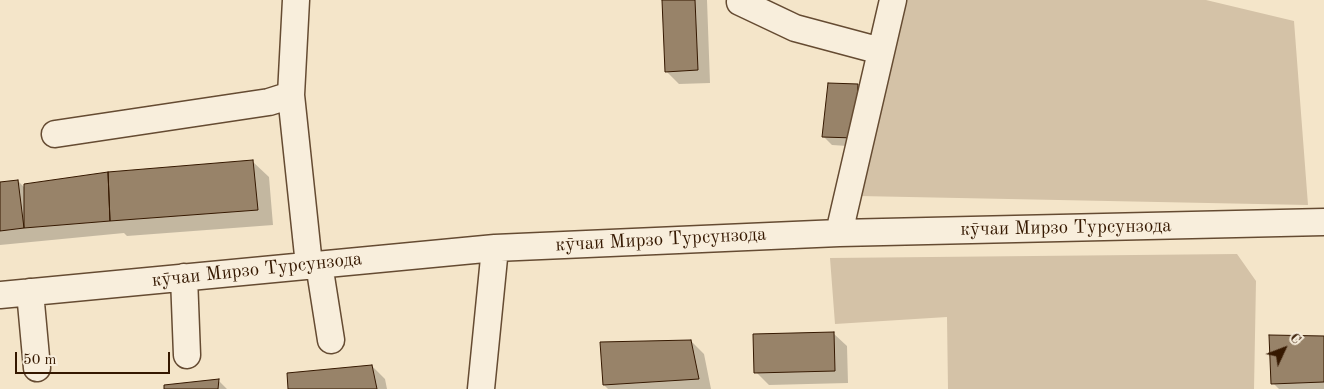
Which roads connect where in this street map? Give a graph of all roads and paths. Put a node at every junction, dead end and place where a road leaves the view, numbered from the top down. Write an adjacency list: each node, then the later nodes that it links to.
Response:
1 (296, 0): 5 (street)
2 (893, 0): 4 (street)
3 (740, 2): 4 (street)
4 (881, 51): 8 (street)
5 (291, 96): 6 (street); 10 (street)
6 (55, 134)
7 (1324, 222): 8 (street, кӯчаи Мирзо Турсунзода)
8 (838, 233): 9 (street, кӯчаи Мирзо Турсунзода)
9 (495, 248): 10 (street, кӯчаи Мирзо Турсунзода); 17 (street)
10 (314, 265): 11 (street, кӯчаи Мирзо Турсунзода); 14 (street)
11 (184, 277): 12 (street, кӯчаи Мирзо Турсунзода); 15 (street)
12 (30, 292): 13 (street, кӯчаи Мирзо Турсунзода); 16 (street)
13 (0, 295)
14 (331, 340)
15 (187, 356)
16 (37, 368)
17 (481, 389)

